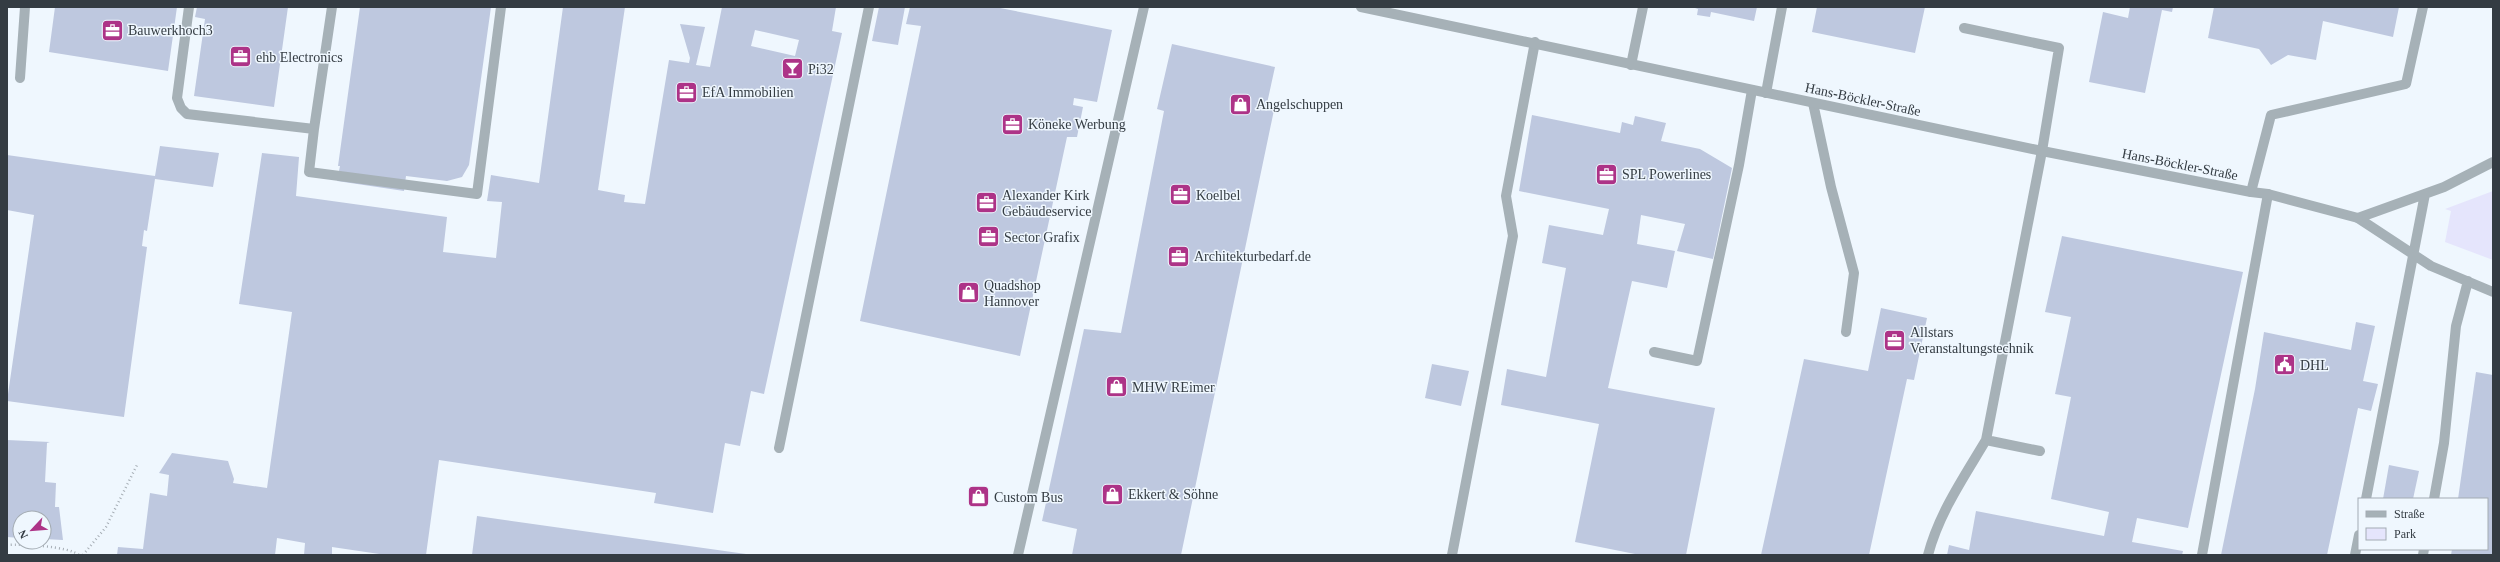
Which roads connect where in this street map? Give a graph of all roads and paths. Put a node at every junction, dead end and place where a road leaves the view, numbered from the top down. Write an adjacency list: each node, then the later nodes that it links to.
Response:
1 (25, 7): 14 (street)
2 (189, 7): 18 (street)
3 (332, 7): 18 (street)
4 (501, 7): 18 (street)
5 (869, 7): 31 (street)
6 (1144, 7): 40 (street)
7 (1361, 7): 12 (street, Hans-Böckler-Straße)
8 (1643, 7): 13 (street)
9 (1782, 7): 16 (street)
10 (2423, 7): 21 (street)
11 (1964, 28): 19 (street)
12 (1535, 42): 13 (street, Hans-Böckler-Straße); 41 (street)
13 (1631, 65): 15 (street, Hans-Böckler-Straße)
14 (20, 78)
15 (1752, 90): 16 (street, Hans-Böckler-Straße); 29 (street)
16 (1766, 93): 17 (street, Hans-Böckler-Straße)
17 (1813, 103): 19 (street, Hans-Böckler-Straße); 28 (street)
18 (314, 129)
19 (2042, 151): 21 (street, Hans-Böckler-Straße); 30 (street)
20 (2493, 162): 23 (street)
21 (2251, 192): 22 (street, Hans-Böckler-Straße)
22 (2268, 194): 24 (street, Hans-Böckler-Straße); 43 (street)
23 (2425, 194): 24 (street); 25 (street)
24 (2358, 218): 25 (street, Hans-Böckler-Straße)
25 (2413, 254): 26 (street, Hans-Böckler-Straße); 34 (street)
26 (2468, 281): 27 (street, Hans-Böckler-Straße); 35 (street)
27 (2493, 292)
28 (1846, 332)
29 (1654, 352)
30 (1986, 440): 32 (street); 42 (street)
31 (780, 448)
32 (2040, 451)
33 (138, 463): 39 (path)
34 (2366, 498)
35 (2434, 498)
36 (2358, 540): 44 (street)
37 (7, 545): 38 (path)
38 (79, 555)
39 (83, 555)
40 (1018, 555)
41 (1452, 555)
42 (1928, 555)
43 (2202, 555)
44 (2355, 555)

